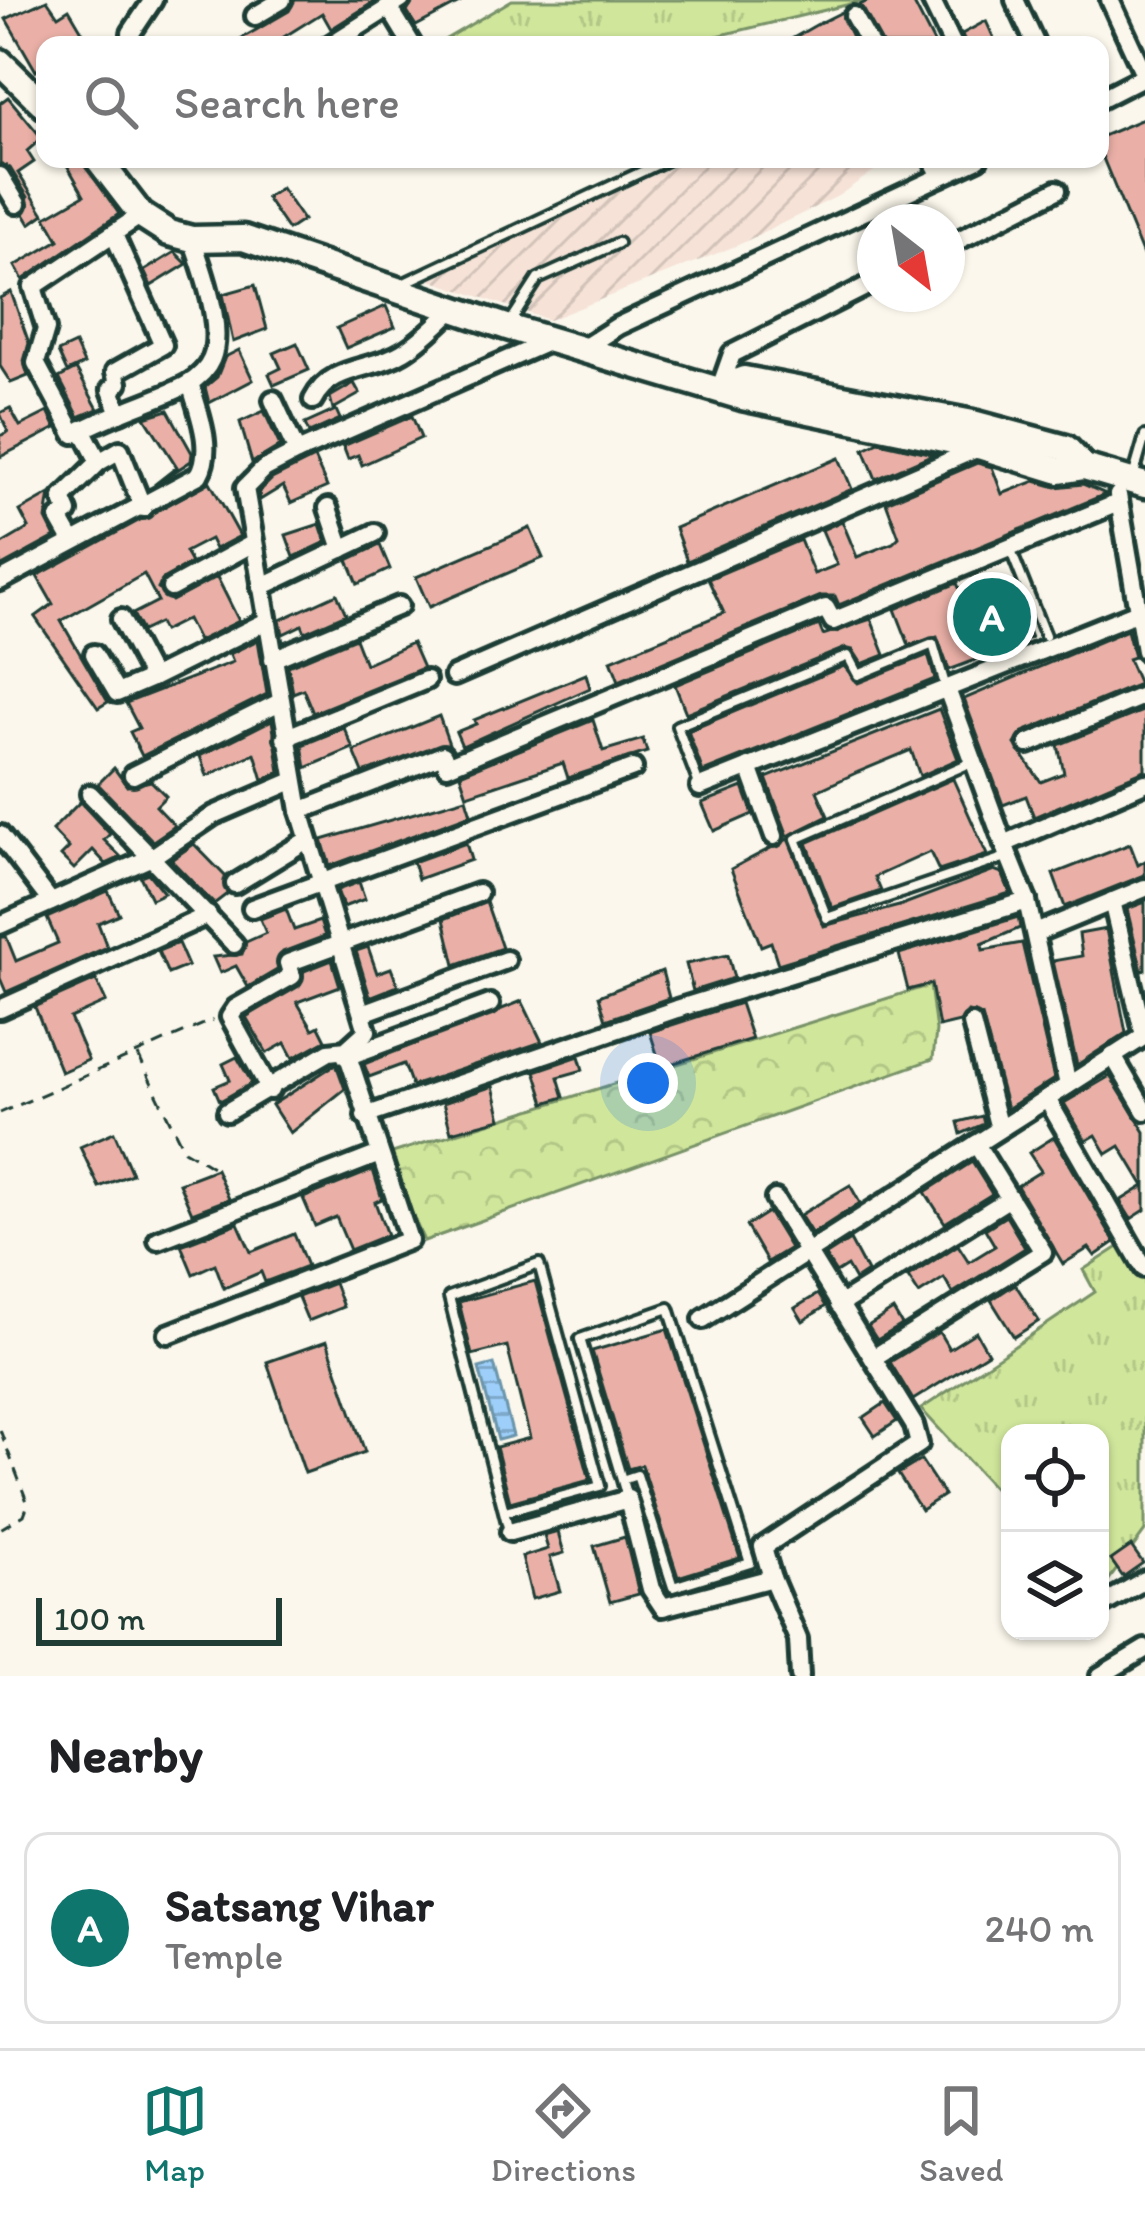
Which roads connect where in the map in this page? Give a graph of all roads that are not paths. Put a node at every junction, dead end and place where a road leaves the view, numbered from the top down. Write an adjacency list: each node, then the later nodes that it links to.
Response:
1 (153, 0): 9 (street)
2 (282, 0): 7 (street)
3 (931, 0): 13 (street)
4 (1015, 0): 14 (street)
5 (1110, 0): 16 (street)
6 (395, 3): 10 (street); 11 (street)
7 (255, 16)
8 (854, 16): 12 (street)
9 (131, 36)
10 (344, 36)
11 (408, 36)
12 (865, 36)
13 (949, 36)
14 (1032, 36)
15 (0, 63): 18 (main road)
16 (1145, 76): 17 (street)
17 (1109, 94)
18 (36, 97)
19 (105, 168): 27 (main road)
20 (649, 168): 32 (lane)
21 (937, 168): 24 (street)
22 (958, 168): 24 (street)
23 (0, 176): 26 (street)
24 (941, 176): 37 (street)
25 (1058, 190): 29 (street)
26 (17, 204)
27 (141, 214): 28 (street); 30 (main road)
28 (115, 237): 42 (street); 43 (street)
29 (965, 237)
30 (192, 239): 32 (main road); 38 (street)
31 (618, 243): 35 (lane)
32 (395, 288): 34 (main road)
33 (857, 291): 39 (street)
34 (454, 308): 35 (main road); 41 (street)
35 (507, 328): 36 (main road)
36 (551, 340): 37 (main road); 46 (street)
37 (582, 349): 39 (main road)
38 (191, 386): 42 (street); 49 (street)
39 (720, 388): 45 (main road)
40 (273, 400): 46 (street)
41 (313, 400)
42 (120, 413): 43 (street)
43 (82, 429): 47 (street)
44 (1145, 436): 48 (lane)
45 (985, 437): 48 (main road); 67 (street)
46 (297, 452): 53 (street)
47 (99, 462): 49 (street); 52 (street)
48 (1128, 486): 55 (street); 60 (street)
49 (143, 508): 52 (street)
50 (328, 508): 54 (street)
51 (375, 533): 54 (street)
52 (72, 542): 56 (street)
53 (252, 544): 57 (street); 58 (street)
54 (342, 549): 57 (street)
55 (1011, 549): 63 (lane); 83 (street)
56 (0, 581)
57 (261, 587): 62 (street)
58 (171, 588)
59 (399, 606): 66 (street)
60 (1138, 612): 64 (street); 70 (street)
61 (121, 619): 68 (street)
62 (267, 621): 66 (street); 68 (street)
63 (1045, 636)
64 (1145, 651)
65 (94, 655): 68 (street)
66 (273, 659): 72 (street)
67 (454, 676)
68 (152, 678)
69 (426, 680): 73 (street)
70 (947, 689): 75 (street); 77 (street); 81 (lane)
71 (1145, 694): 74 (street)
72 (280, 702): 73 (street); 78 (street)
73 (285, 738): 79 (street)
74 (1028, 743)
75 (972, 762): 87 (street); 87 (lane)
76 (633, 767): 90 (street)
77 (749, 767): 81 (street); 85 (street)
78 (133, 775)
79 (293, 781): 83 (street); 88 (street)
80 (1145, 783): 87 (street)
81 (700, 787)
82 (90, 794): 88 (street)
83 (300, 811): 86 (street)
84 (0, 835): 95 (street)
85 (774, 836)
86 (307, 840): 89 (street); 90 (street)
87 (1007, 850): 93 (street)
88 (152, 857): 95 (street); 97 (street)
89 (235, 884)
90 (320, 884): 96 (street); 101 (street)
91 (1145, 888): 94 (street)
92 (478, 893): 101 (street)
93 (1028, 901): 99 (street); 115 (street)
94 (1112, 901): 99 (street); 107 (street)
95 (51, 902): 98 (street)
96 (252, 908)
97 (208, 915): 100 (street); 104 (street)
98 (0, 925)
99 (1038, 932): 110 (street)
100 (234, 944)
101 (340, 944): 105 (street); 111 (street)
102 (506, 960): 105 (street)
103 (490, 1004): 108 (street)
104 (0, 1009)
105 (363, 1013): 108 (street)
106 (972, 1024): 116 (street)
107 (1144, 1036): 109 (street)
108 (346, 1054): 111 (street); 115 (street)
109 (1113, 1056): 110 (street); 113 (street)
110 (1068, 1084): 112 (street)
111 (269, 1090): 114 (street)
112 (1046, 1099): 116 (street); 123 (street)
113 (1145, 1111)
114 (227, 1112)
115 (365, 1116): 118 (street)
116 (999, 1129): 117 (street)
117 (976, 1144): 119 (street); 122 (street)
118 (376, 1155): 121 (street); 126 (street)
119 (1010, 1198): 124 (street); 127 (street)
120 (775, 1199): 122 (street)
121 (158, 1240)
122 (806, 1252): 124 (street); 125 (street)
123 (1144, 1268)
124 (839, 1305): 127 (street)
125 (703, 1318)
126 (168, 1334)
127 (873, 1358): 132 (street)
128 (622, 1480): 128 (lane); 129 (lane)
129 (628, 1499): 131 (street); 132 (street)
130 (505, 1512): 130 (lane); 131 (lane)
131 (510, 1532)
132 (772, 1578): 136 (street)
133 (1145, 1580): 134 (street)
134 (1109, 1601)
135 (1145, 1649): 137 (street)
136 (800, 1676)
137 (1100, 1676)

